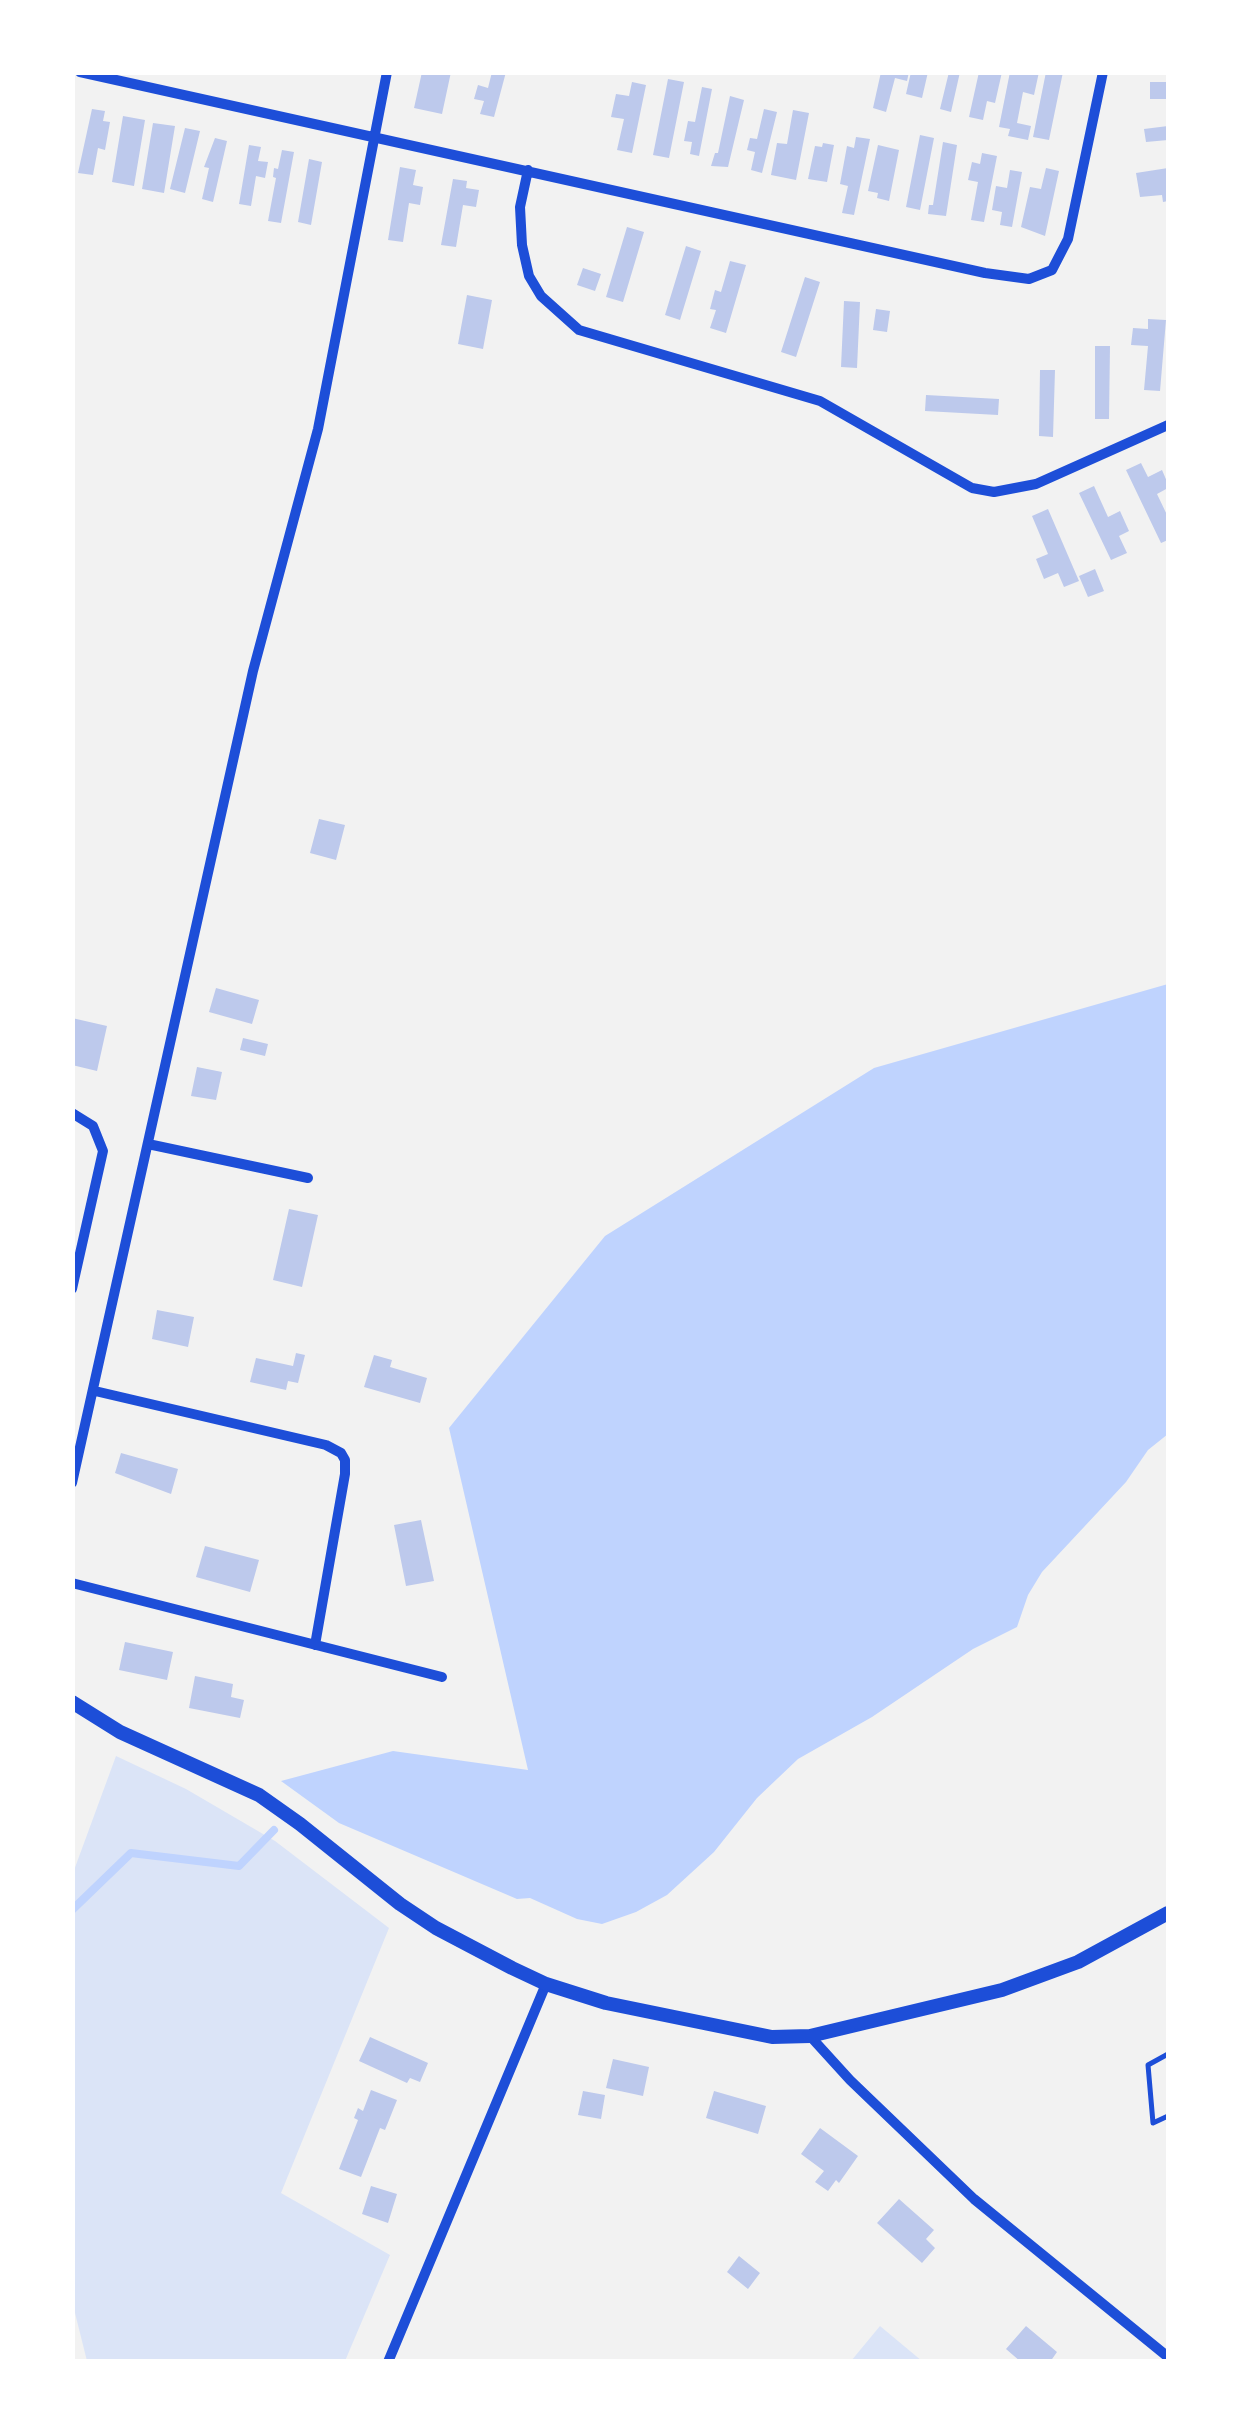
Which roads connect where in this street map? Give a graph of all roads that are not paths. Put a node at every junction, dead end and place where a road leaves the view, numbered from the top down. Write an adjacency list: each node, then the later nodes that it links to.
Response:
1 (80, 72): 4 (street)
2 (387, 72): 4 (street)
3 (1103, 72): 5 (street)
4 (374, 136): 5 (street); 8 (street)
5 (528, 170): 6 (street)
6 (1168, 425)
7 (72, 1112): 10 (street)
8 (148, 1144): 9 (street); 11 (street)
9 (308, 1178)
10 (72, 1288)
11 (95, 1391): 12 (street); 14 (street)
12 (72, 1483)
13 (72, 1583): 14 (street)
14 (315, 1645): 15 (street)
15 (442, 1677)
16 (72, 1702): 18 (street)
17 (1168, 1914): 19 (street)
18 (546, 1984): 19 (street); 23 (street)
19 (810, 2036): 22 (street)
20 (1168, 2054): 21 (lane)
21 (1168, 2116)
22 (1168, 2357)
23 (388, 2362)

